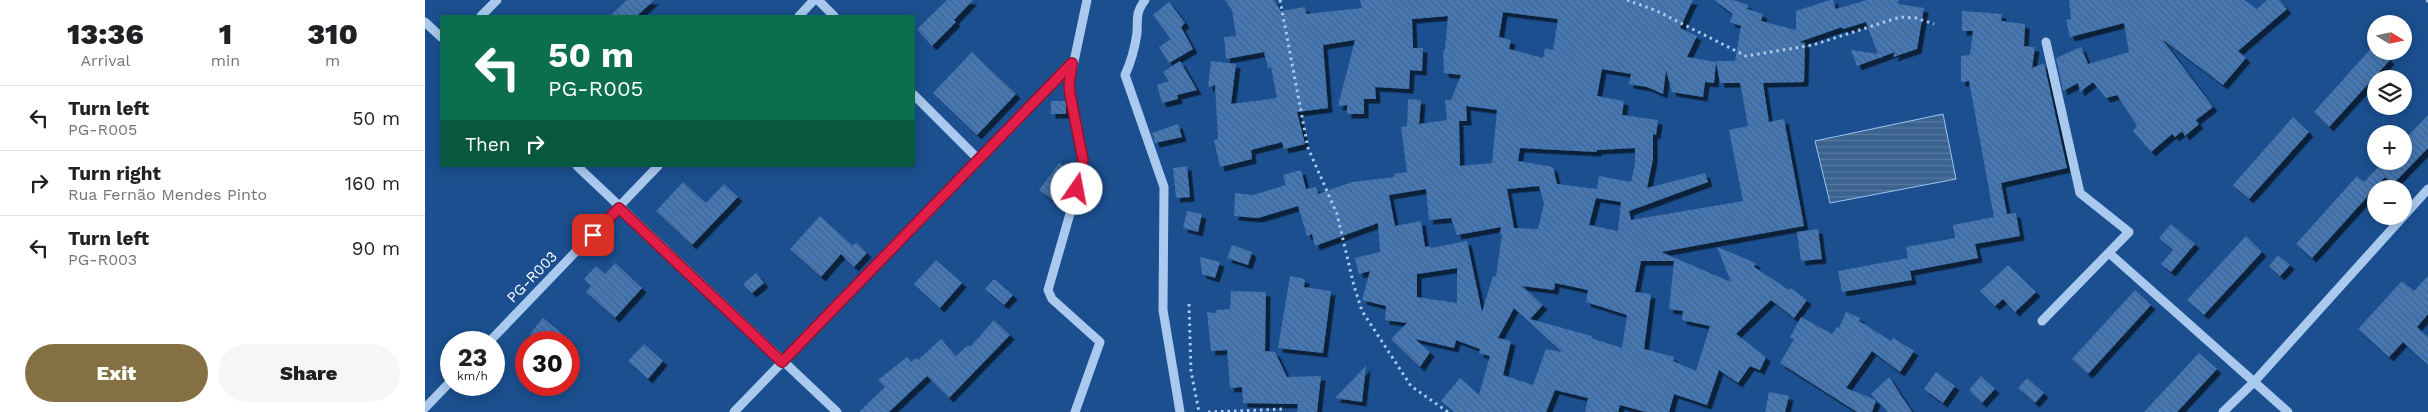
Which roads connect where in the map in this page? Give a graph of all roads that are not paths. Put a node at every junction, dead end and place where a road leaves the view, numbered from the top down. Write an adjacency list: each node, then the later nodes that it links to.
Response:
1 (497, 0): 5 (street)
2 (816, 0): 6 (street); 7 (street)
3 (1087, 0): 11 (street)
4 (1145, 0): 29 (street)
5 (482, 15)
6 (800, 15)
7 (833, 15)
8 (425, 22): 9 (street)
9 (440, 36)
10 (2046, 42): 18 (street)
11 (1072, 63): 13 (street); 25 (street)
12 (915, 97): 13 (street)
13 (979, 160): 21 (street)
14 (578, 167): 17 (street)
15 (657, 167): 17 (street, PG-R003)
16 (2428, 190): 22 (street)
17 (619, 208): 20 (street, PG-R003); 21 (street)
18 (2109, 252): 19 (street); 22 (street)
19 (2042, 321)
20 (500, 331)
21 (782, 362): 26 (street); 27 (street)
22 (2254, 382): 30 (street); 31 (street)
23 (440, 392): 24 (street)
24 (425, 408)
25 (1075, 409): 28 (street)
26 (734, 412)
27 (837, 412)
28 (1066, 412)
29 (1180, 412)
30 (2223, 412)
31 (2288, 412)

